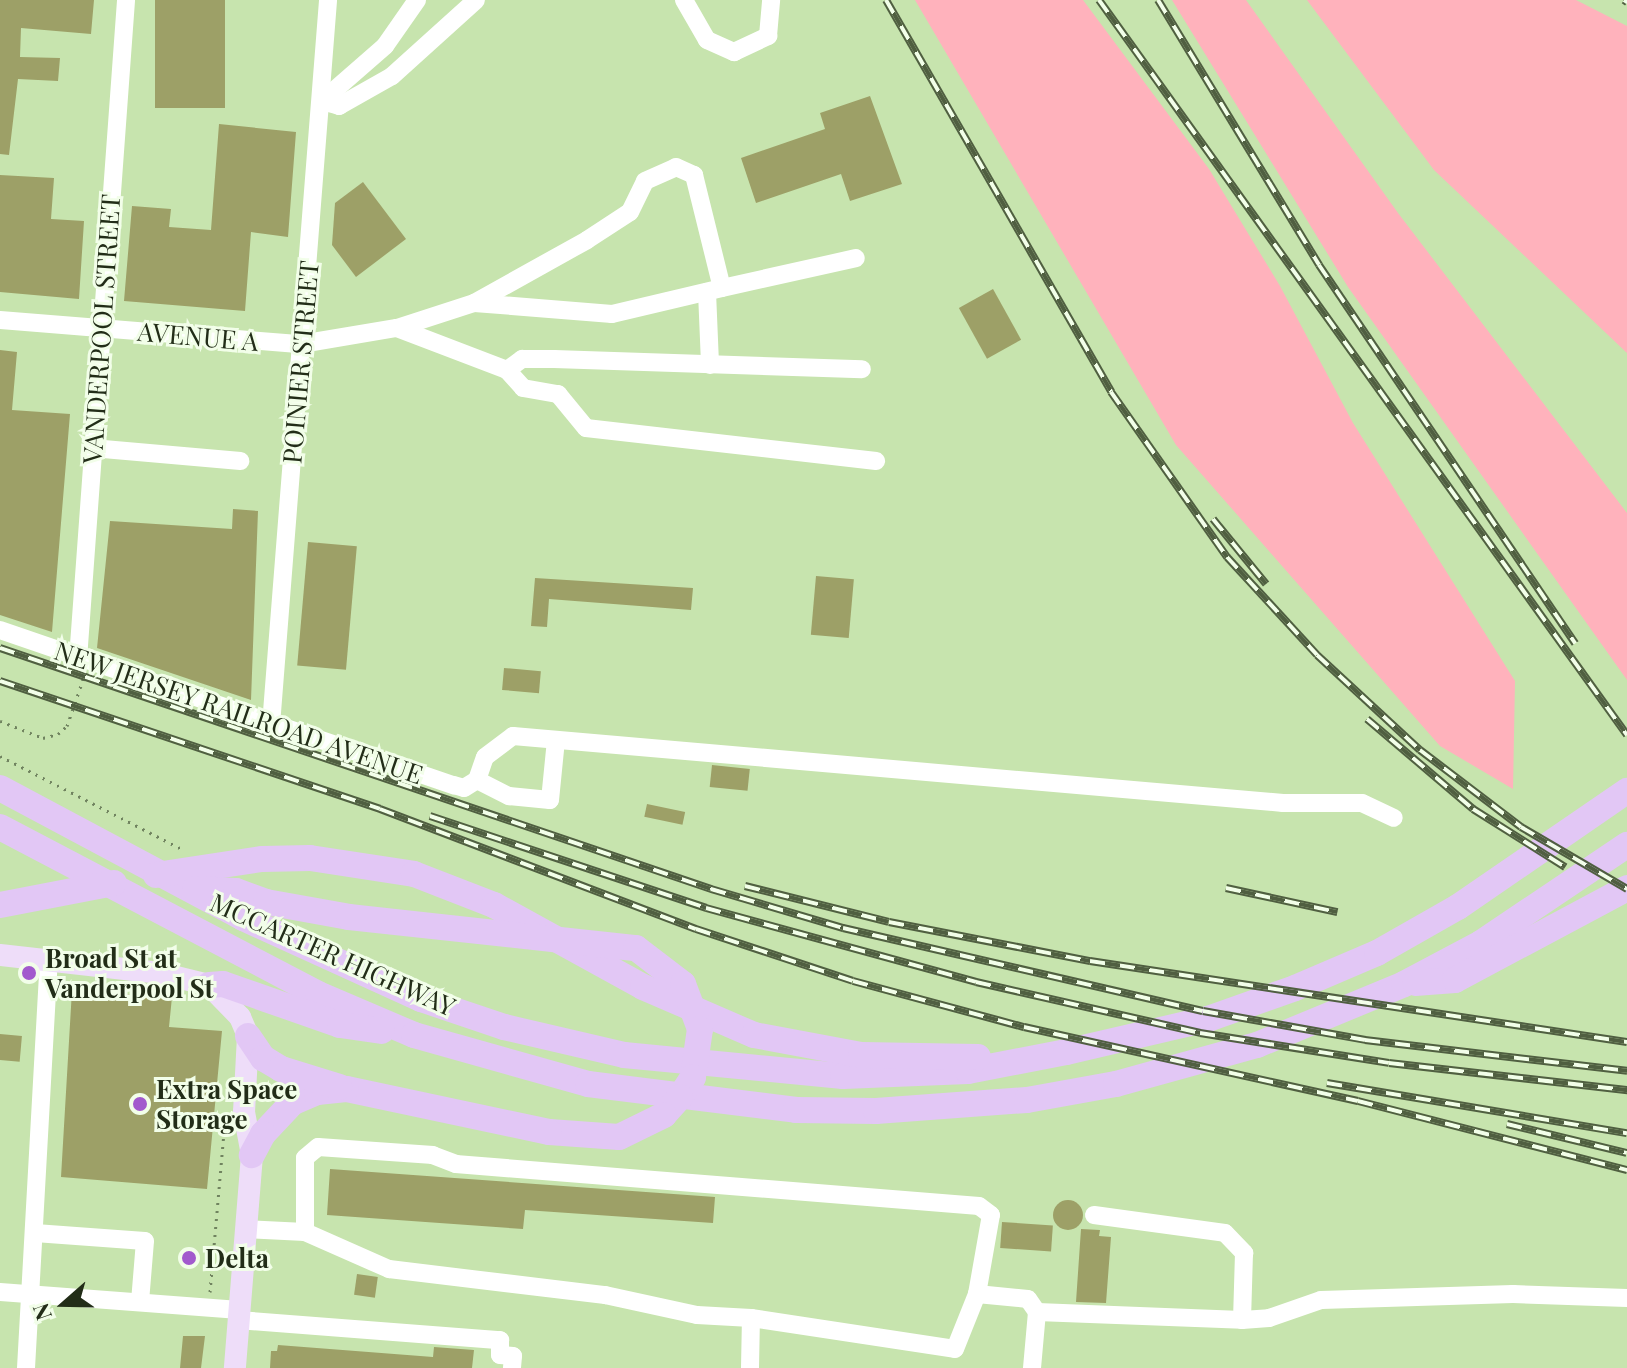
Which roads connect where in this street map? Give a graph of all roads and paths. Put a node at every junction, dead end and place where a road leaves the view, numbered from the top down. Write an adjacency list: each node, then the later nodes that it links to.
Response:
1 (126, 0): 12 (street, VANDERPOOL STREET)
2 (328, 0): 7 (street, POINIER STREET)
3 (417, 0): 7 (street)
4 (476, 0): 7 (street)
5 (684, 0): 6 (street)
6 (771, 0)
7 (322, 101): 14 (street, POINIER STREET)
8 (856, 258): 9 (street)
9 (715, 290): 10 (street); 10 (street); 15 (street)
10 (474, 303): 13 (street, AVENUE A)
11 (0, 320): 12 (street, AVENUE A)
12 (101, 328): 14 (street, AVENUE A); 18 (street, VANDERPOOL STREET)
13 (397, 328): 14 (street, AVENUE A); 17 (street)
14 (301, 344): 24 (street, POINIER STREET)
15 (710, 365): 16 (street); 17 (street)
16 (862, 369)
17 (507, 370): 20 (street)
18 (92, 448): 19 (street); 22 (street, VANDERPOOL STREET)
19 (240, 461)
20 (876, 461)
21 (0, 630): 22 (street, NEW JERSEY RAILROAD AVENUE)
22 (84, 660): 23 (path); 24 (street, NEW JERSEY RAILROAD AVENUE)
23 (0, 721)
24 (271, 725): 27 (street, NEW JERSEY RAILROAD AVENUE)
25 (556, 740): 27 (street); 27 (street); 30 (street)
26 (0, 756): 33 (path)
27 (477, 780)
28 (0, 788): 35 (highway, MCCARTER HIGHWAY)
29 (1627, 791): 43 (highway, MCCARTER HIGHWAY)
30 (1394, 818)
31 (0, 827): 41 (highway, MCCARTER HIGHWAY)
32 (1627, 845): 39 (highway, MCCARTER HIGHWAY)
33 (183, 849)
34 (1627, 888): 39 (highway)
35 (188, 889): 43 (highway, MCCARTER HIGHWAY); 44 (highway)
36 (0, 905): 43 (highway)
37 (0, 955): 38 (main road)
38 (49, 959): 40 (main road); 50 (street)
39 (1404, 984): 41 (highway, MCCARTER HIGHWAY)
40 (209, 985): 41 (highway); 42 (main road)
41 (414, 1035)
42 (248, 1036): 44 (highway); 46 (main road)
43 (997, 1063)
44 (346, 1089): 46 (highway)
45 (226, 1108): 56 (path)
46 (252, 1155): 48 (main road)
47 (1094, 1215): 60 (street)
48 (246, 1229): 49 (street); 58 (main road)
49 (305, 1232): 53 (street); 59 (street)
50 (35, 1233): 52 (street); 55 (street)
51 (0, 1292): 52 (street)
52 (32, 1294): 55 (street); 61 (street)
53 (977, 1294): 57 (street); 59 (street)
54 (1627, 1298): 60 (street)
55 (140, 1302): 56 (street)
56 (209, 1308): 58 (street)
57 (1037, 1312): 60 (street); 65 (street)
58 (239, 1315): 62 (main road); 63 (street)
59 (751, 1318): 64 (street)
60 (1242, 1320)
61 (26, 1368)
62 (235, 1368)
63 (512, 1368)
64 (750, 1368)
65 (1032, 1368)

